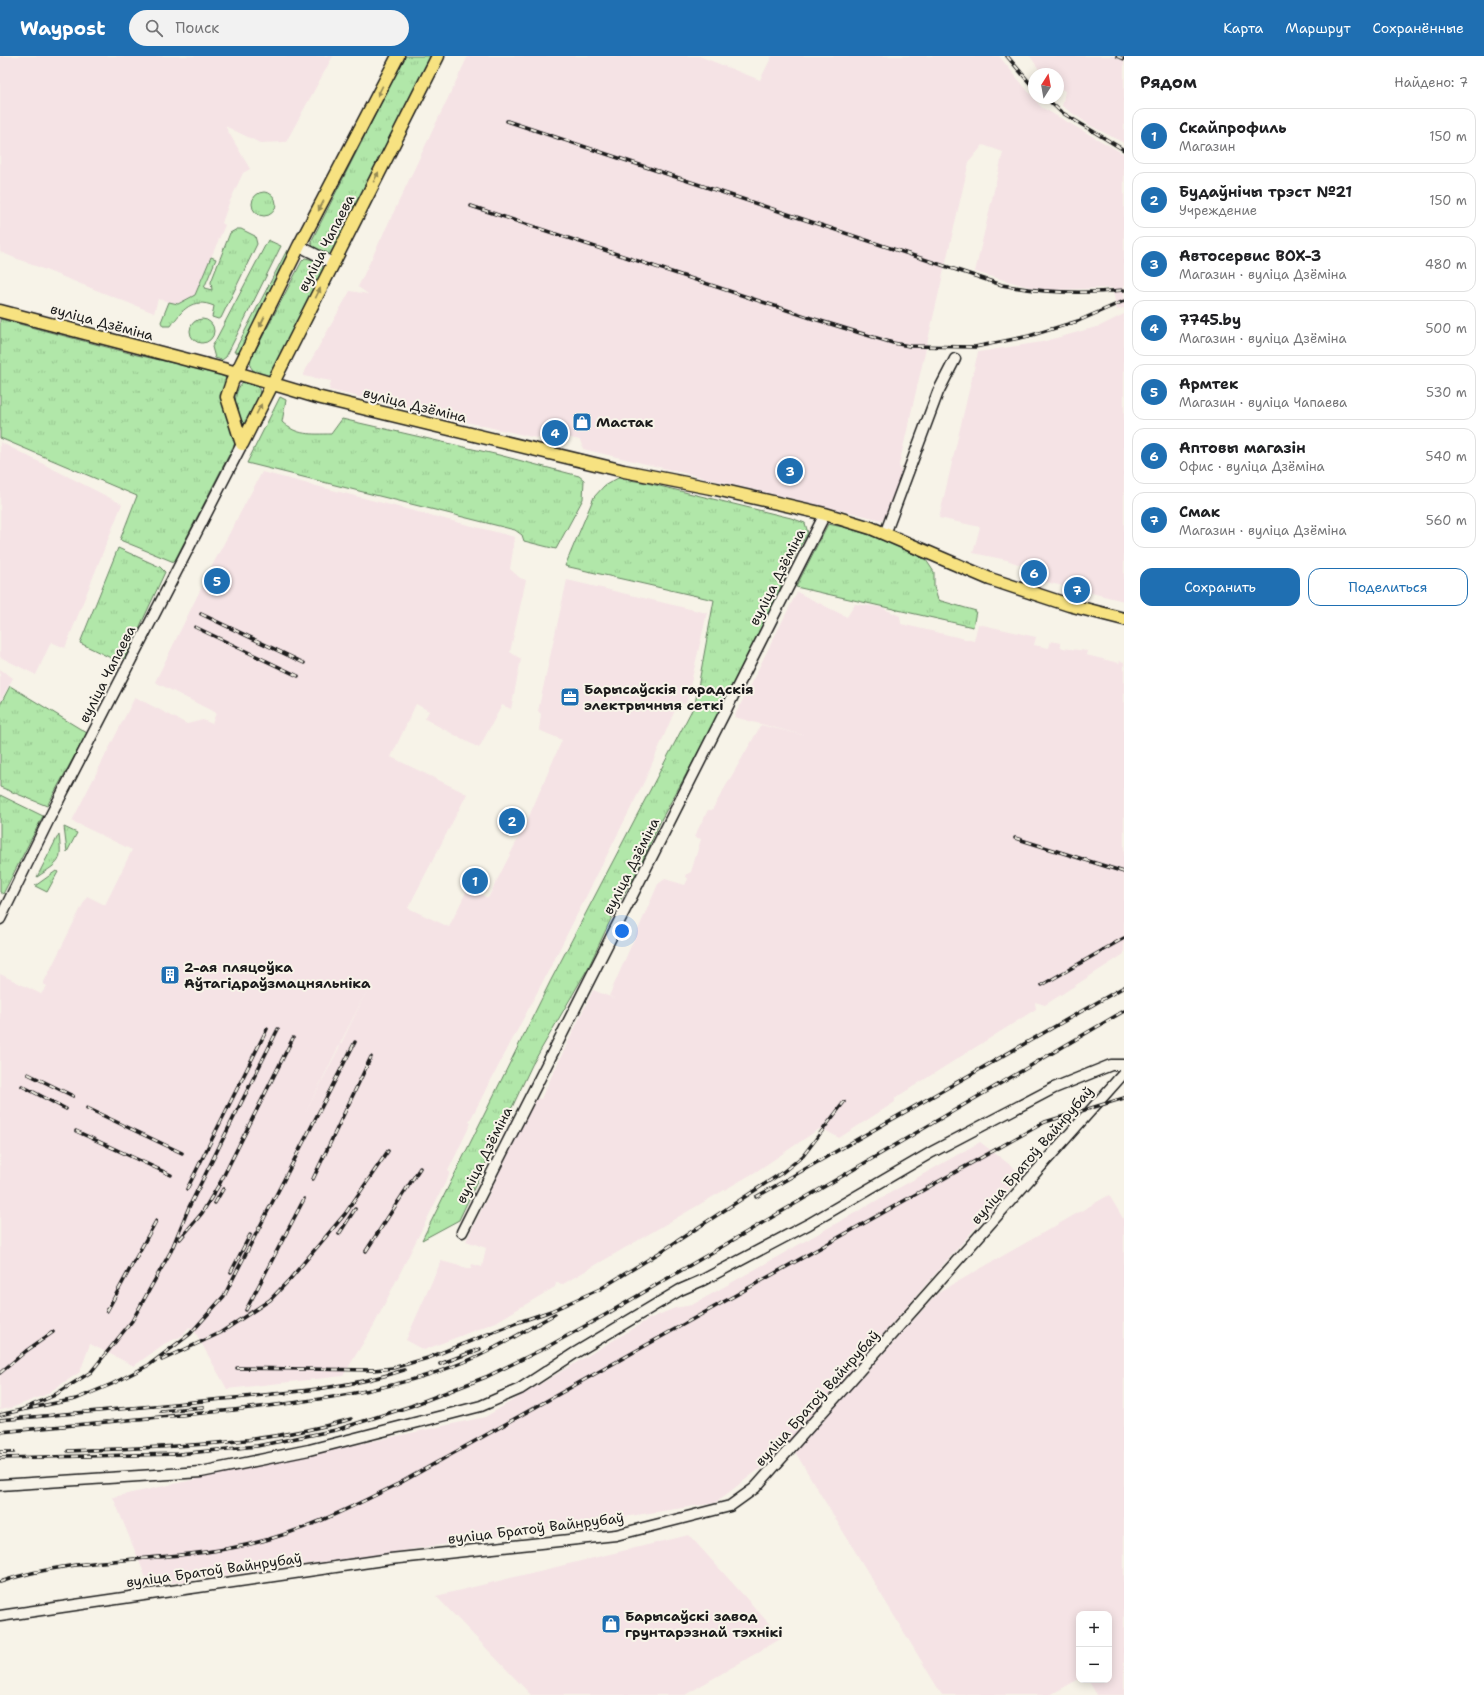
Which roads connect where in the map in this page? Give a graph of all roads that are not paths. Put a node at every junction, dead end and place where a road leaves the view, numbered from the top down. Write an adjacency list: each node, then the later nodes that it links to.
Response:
1 (398, 56): 3 (main road, вуліца Чапаева, one-way to 3)
2 (438, 56): 4 (main road, вуліца Чапаева, one-way to 2)
3 (299, 246): 4 (street); 7 (main road, вуліца Чапаева, one-way to 7)
4 (333, 262): 8 (main road, вуліца Чапаева, one-way to 4)
5 (0, 311): 7 (main road, вуліца Дзёміна)
6 (955, 359): 11 (street)
7 (237, 373): 8 (main road, вуліца Дзёміна); 9 (main road, вуліца Чапаева)
8 (272, 384): 9 (main road, вуліца Чапаева, one-way to 8); 10 (main road, вуліца Дзёміна)
9 (242, 444): 13 (street, вуліца Чапаева)
10 (826, 514): 11 (main road, вуліца Дзёміна); 16 (street, вуліца Дзёміна)
11 (885, 534): 12 (main road, вуліца Дзёміна)
12 (1124, 619)
13 (0, 919)
14 (1124, 1065): 17 (street)
15 (1124, 1073): 18 (street, вуліца Братоў Вайнрубаў)
16 (462, 1232)
17 (0, 1485)
18 (0, 1616)

